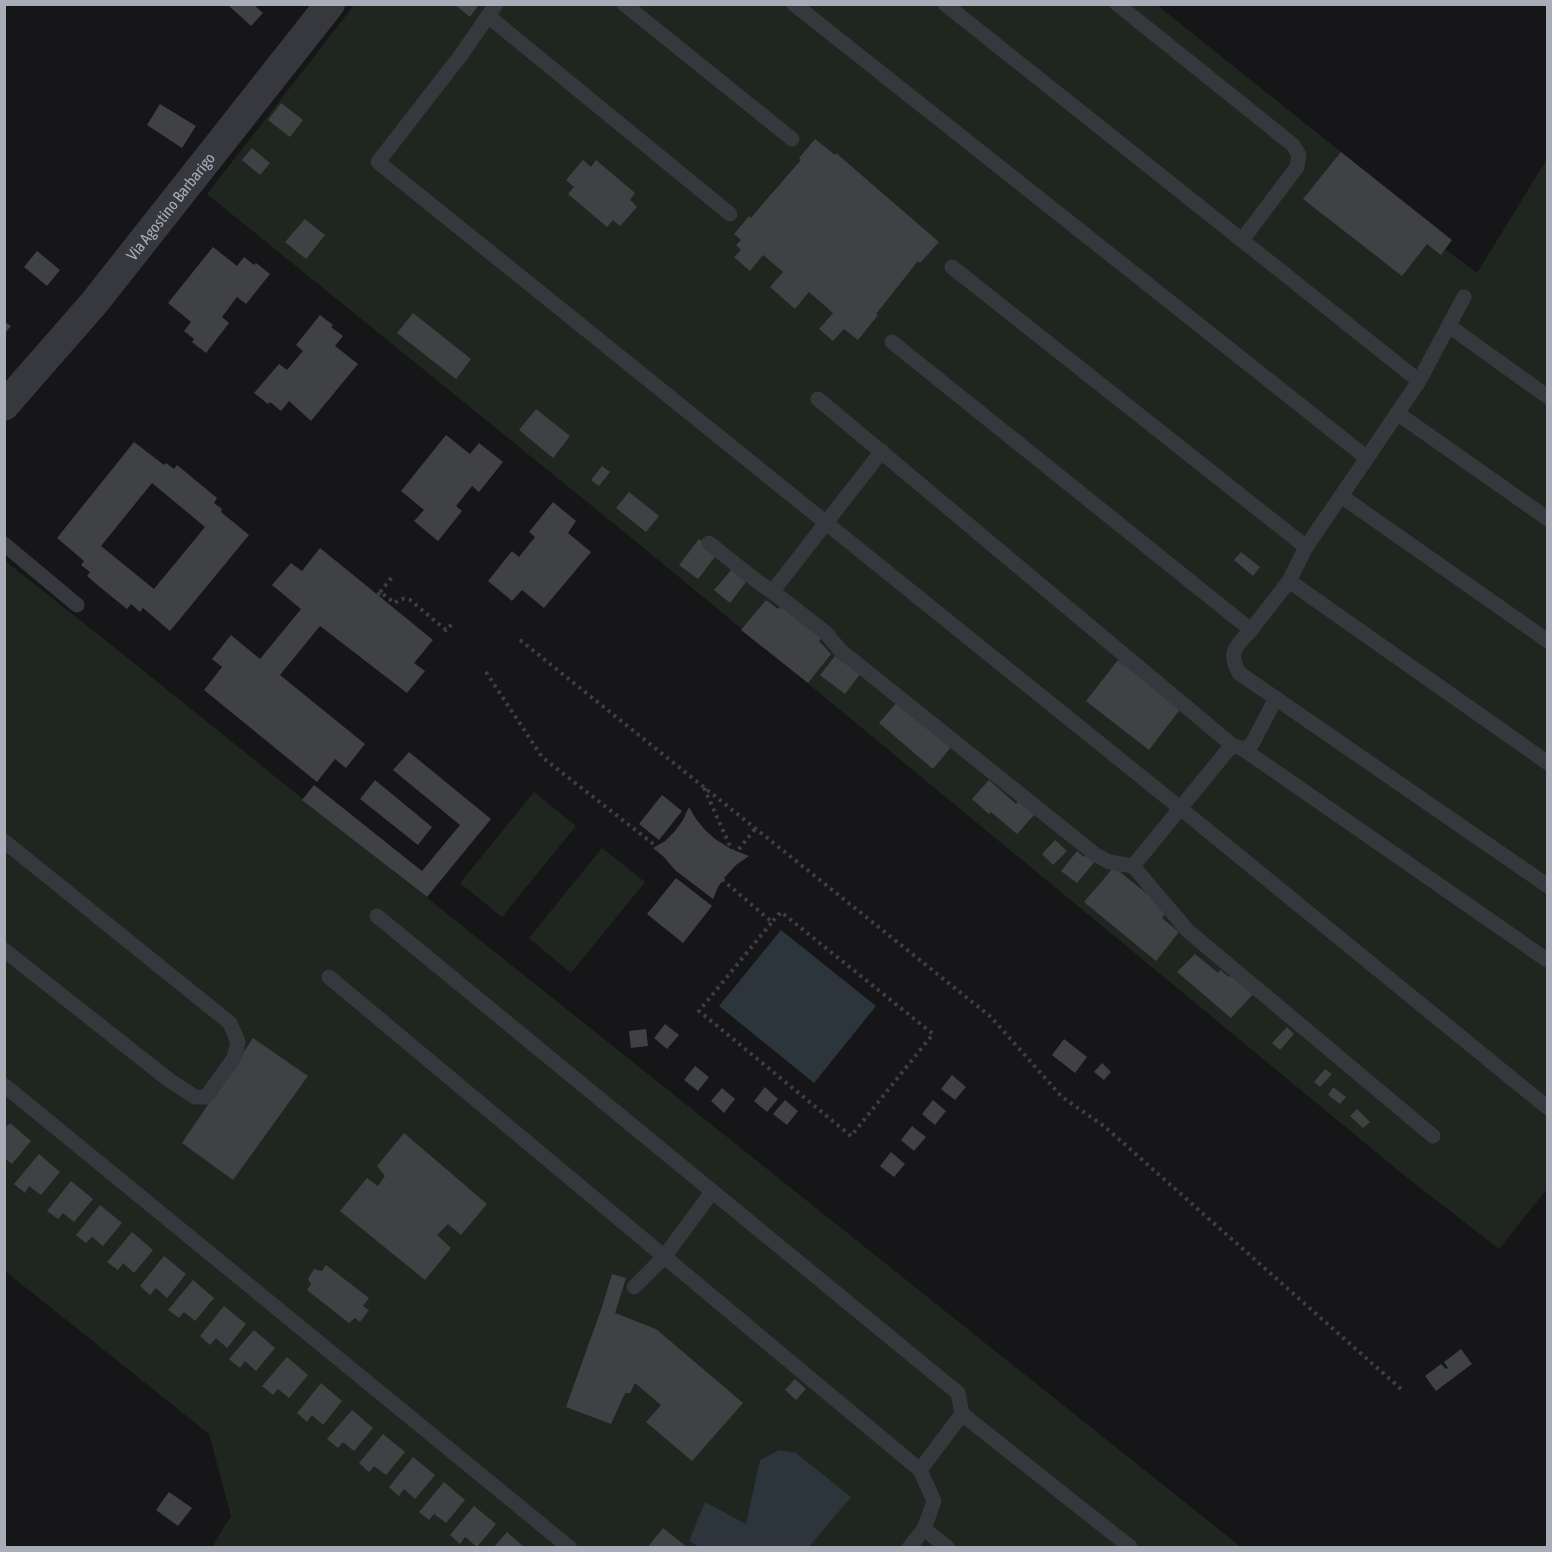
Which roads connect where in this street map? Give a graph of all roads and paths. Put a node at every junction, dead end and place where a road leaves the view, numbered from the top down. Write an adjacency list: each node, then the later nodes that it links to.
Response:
1 (330, 4): 17 (street, Via Agostino Barbarigo)
2 (624, 4): 7 (lane)
3 (794, 4): 20 (lane)
4 (945, 4): 9 (lane)
5 (1118, 4): 9 (lane)
6 (492, 10): 8 (lane); 23 (lane)
7 (792, 139)
8 (730, 214)
9 (1242, 240): 14 (lane)
10 (952, 267): 26 (lane)
11 (1464, 297): 12 (lane)
12 (1449, 326): 14 (lane); 15 (lane)
13 (892, 342): 32 (lane)
14 (1419, 381): 18 (lane)
15 (1548, 397)
16 (818, 399): 19 (lane)
17 (4, 406)
18 (1397, 413): 20 (lane); 22 (lane)
19 (882, 451): 23 (lane); 37 (lane)
20 (1367, 458): 21 (lane)
21 (1341, 496): 26 (lane); 34 (lane)
22 (1548, 519)
23 (826, 522): 29 (lane); 40 (lane)
24 (709, 543): 29 (lane)
25 (4, 544): 30 (lane)
26 (1306, 547): 28 (lane)
27 (393, 576): 31 (path)
28 (1289, 581): 32 (lane); 38 (lane)
29 (772, 592): 44 (lane)
30 (77, 605)
31 (452, 624)
32 (1251, 630): 36 (lane)
33 (520, 640): 39 (path)
34 (1548, 641)
35 (486, 672): 45 (path)
36 (1276, 699): 37 (lane); 46 (lane)
37 (1237, 747): 40 (lane); 50 (lane)
38 (1548, 763)
39 (704, 788): 41 (path); 43 (path)
40 (1180, 807): 44 (lane); 53 (lane)
41 (755, 829): 43 (path); 58 (path)
42 (4, 842): 49 (lane)
43 (734, 855): 45 (path)
44 (1133, 866): 54 (lane)
45 (718, 876): 48 (path)
46 (1548, 886)
47 (376, 916): 55 (lane)
48 (772, 922): 48 (path)
49 (4, 950)
50 (1547, 960)
51 (329, 977): 56 (lane)
52 (4, 1085): 63 (lane)
53 (1548, 1108)
54 (1433, 1136)
55 (712, 1192): 56 (lane); 59 (lane)
56 (664, 1257): 57 (lane); 60 (lane)
57 (634, 1287)
58 (1401, 1389)
59 (962, 1413): 60 (lane); 62 (lane)
60 (920, 1470): 61 (lane)
61 (924, 1529): 64 (lane); 65 (lane)
62 (1130, 1547)
63 (570, 1548)
64 (909, 1548)
65 (948, 1548)

